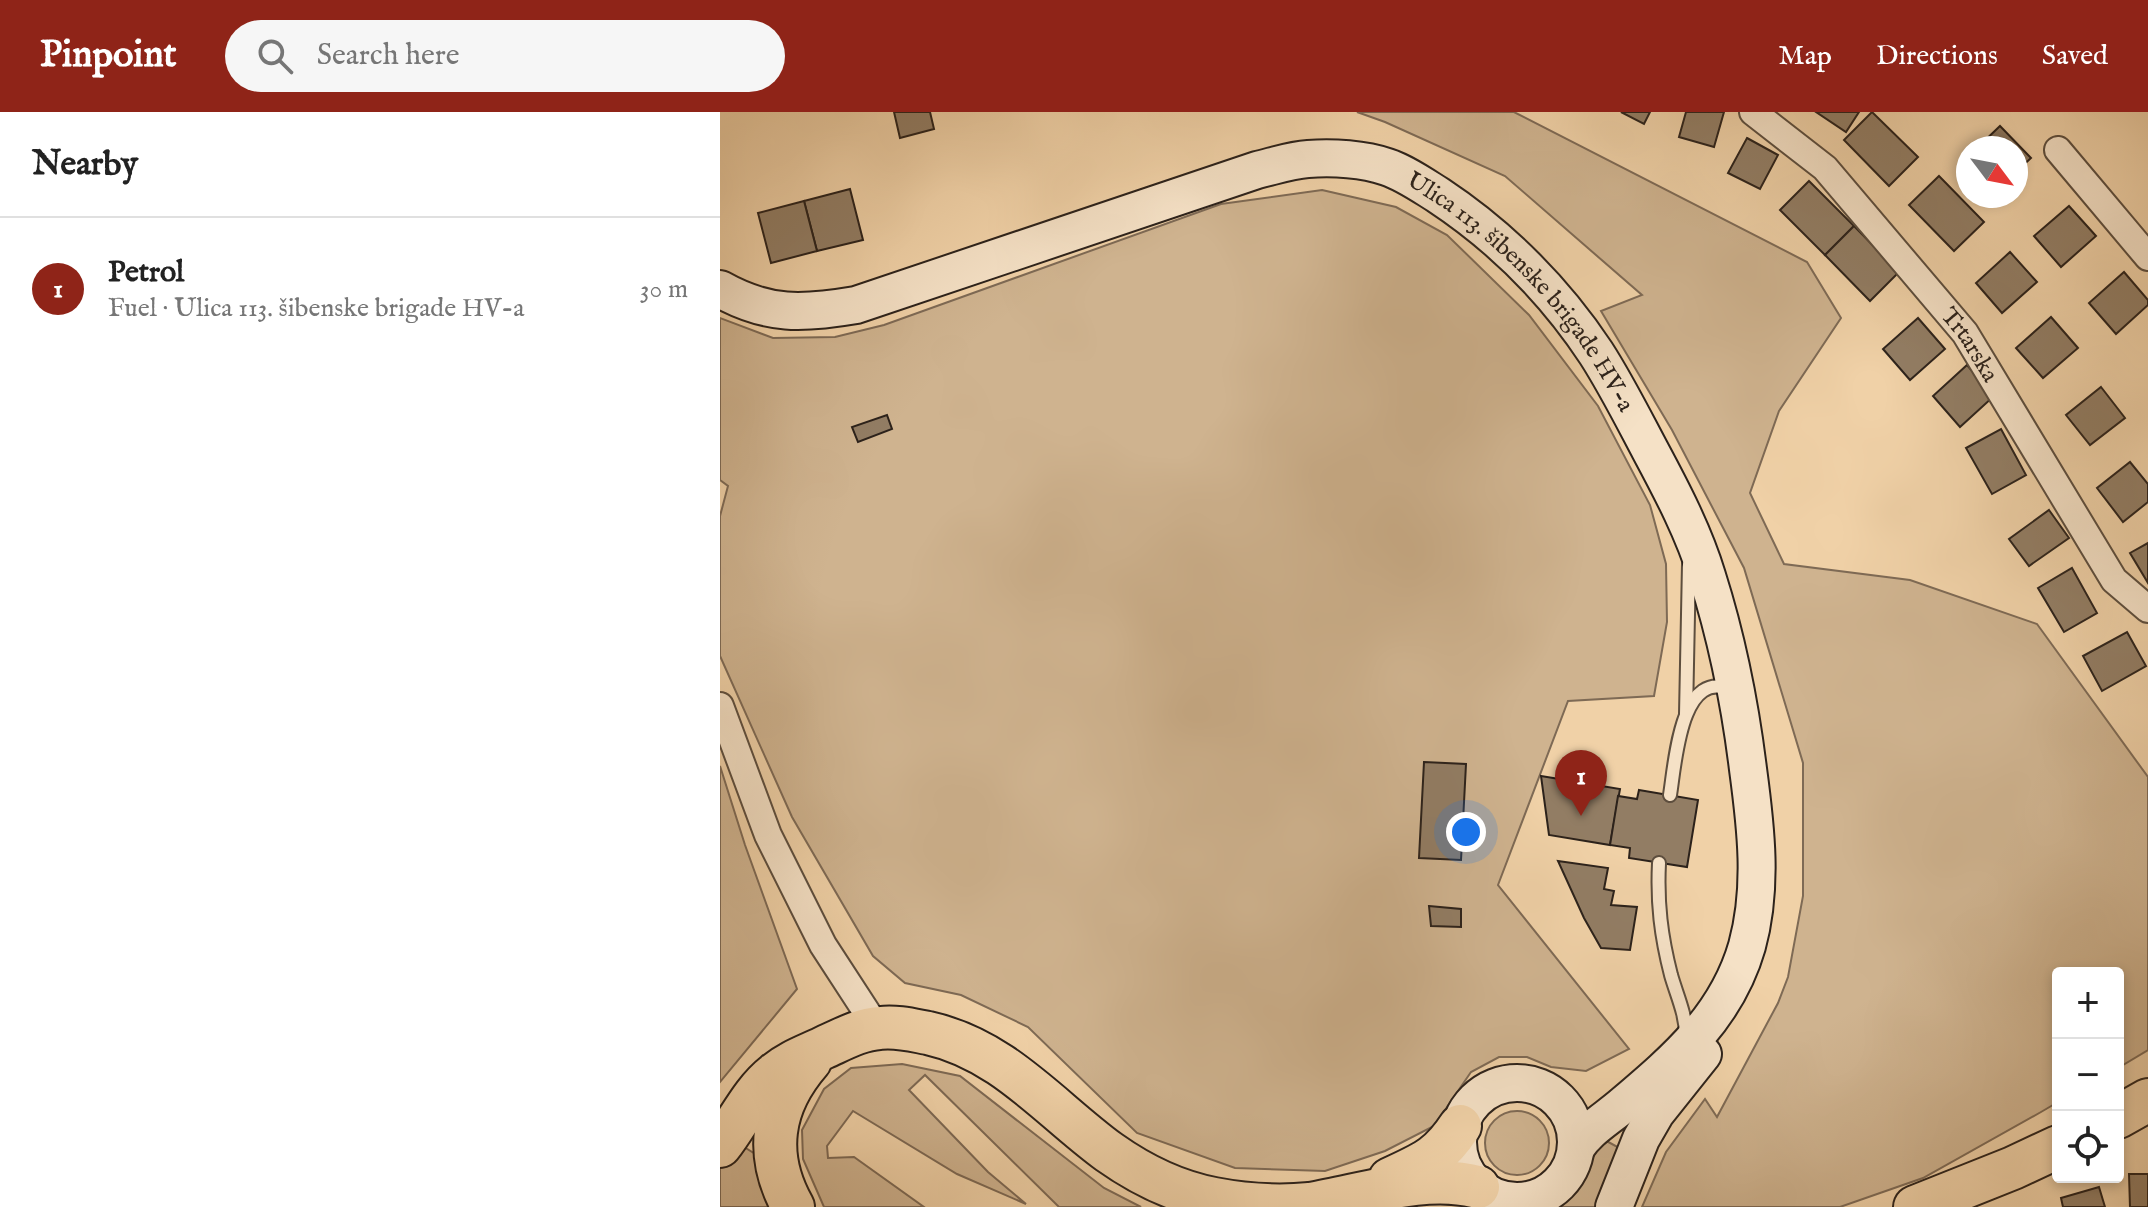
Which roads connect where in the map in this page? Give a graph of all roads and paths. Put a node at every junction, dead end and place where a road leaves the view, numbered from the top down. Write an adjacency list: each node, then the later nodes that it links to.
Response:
1 (1753, 112): 7 (street, Trtarska)
2 (2058, 150): 3 (street)
3 (2139, 237): 4 (street)
4 (2148, 257)
5 (720, 289): 6 (main road, Ulica 113. šibenske brigade HV-a)
6 (1688, 528): 8 (main road, Ulica 113. šibenske brigade HV-a); 10 (lane)
7 (2148, 609)
8 (1736, 692): 10 (lane); 13 (main road, Ulica 113. šibenske brigade HV-a)
9 (720, 706): 14 (street)
10 (1686, 714): 11 (lane)
11 (1670, 795)
12 (1659, 863): 16 (lane)
13 (1729, 989): 16 (main road, Ulica 113. šibenske brigade HV-a); 28 (main road)
14 (877, 1028): 15 (main road); 24 (main road)
15 (819, 1050): 21 (main road); 27 (main road)
16 (1668, 1064): 17 (main road); 22 (main road, Ulica 113. šibenske brigade HV-a)
17 (1556, 1098): 20 (main road); 22 (main road)
18 (2148, 1100): 19 (main road)
19 (2124, 1114)
20 (1460, 1126): 24 (main road); 25 (main road)
21 (720, 1146)
22 (1576, 1148): 26 (main road)
23 (2052, 1150): 29 (main road)
24 (1356, 1194): 25 (main road)
25 (1489, 1196): 26 (main road)
26 (1539, 1201)
27 (793, 1207)
28 (1614, 1207)
29 (1915, 1207)

